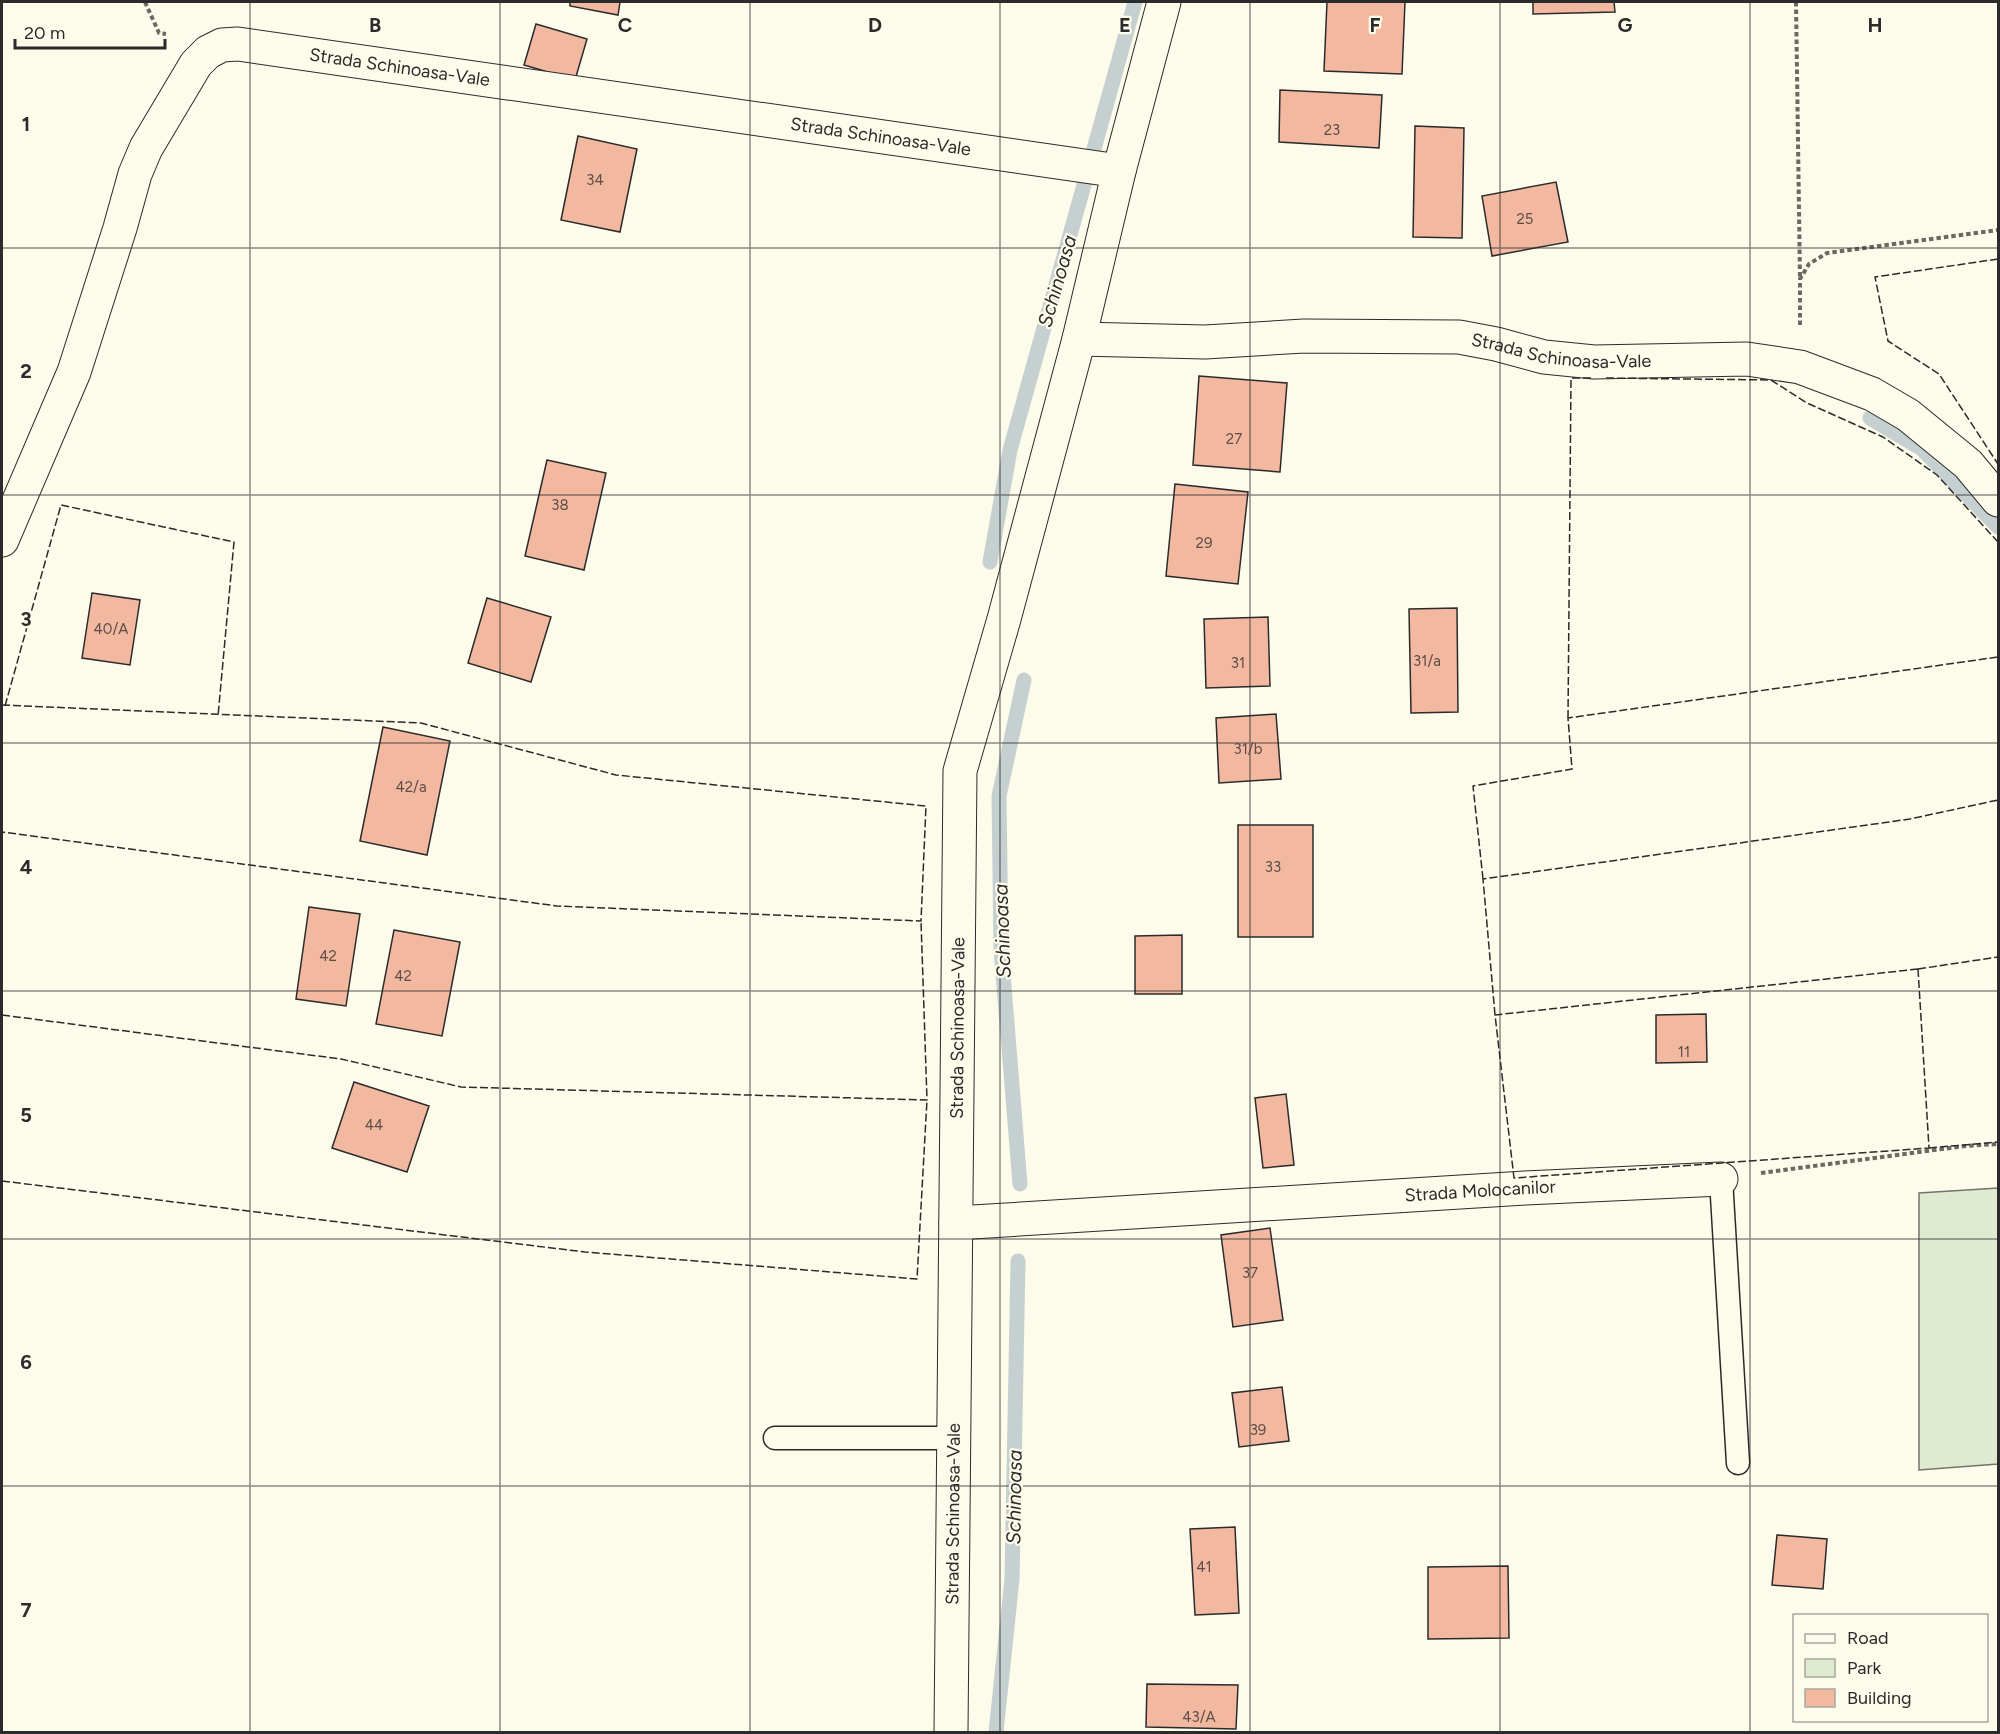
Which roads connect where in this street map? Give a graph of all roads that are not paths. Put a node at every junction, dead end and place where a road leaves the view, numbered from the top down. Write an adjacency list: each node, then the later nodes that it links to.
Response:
1 (1164, 2): 2 (street, Strada Schinoasa-Vale)
2 (1111, 170): 3 (street, Strada Schinoasa-Vale); 5 (street, Strada Schinoasa-Vale)
3 (1079, 339): 4 (street, Strada Schinoasa-Vale); 7 (street, Strada Schinoasa-Vale)
4 (1998, 500)
5 (2, 540)
6 (1721, 1179): 7 (street, Strada Molocanilor); 10 (lane)
7 (956, 1223): 9 (street, Strada Schinoasa-Vale)
8 (775, 1438): 9 (lane)
9 (954, 1438): 11 (street, Strada Schinoasa-Vale)
10 (1738, 1463)
11 (951, 1732)

